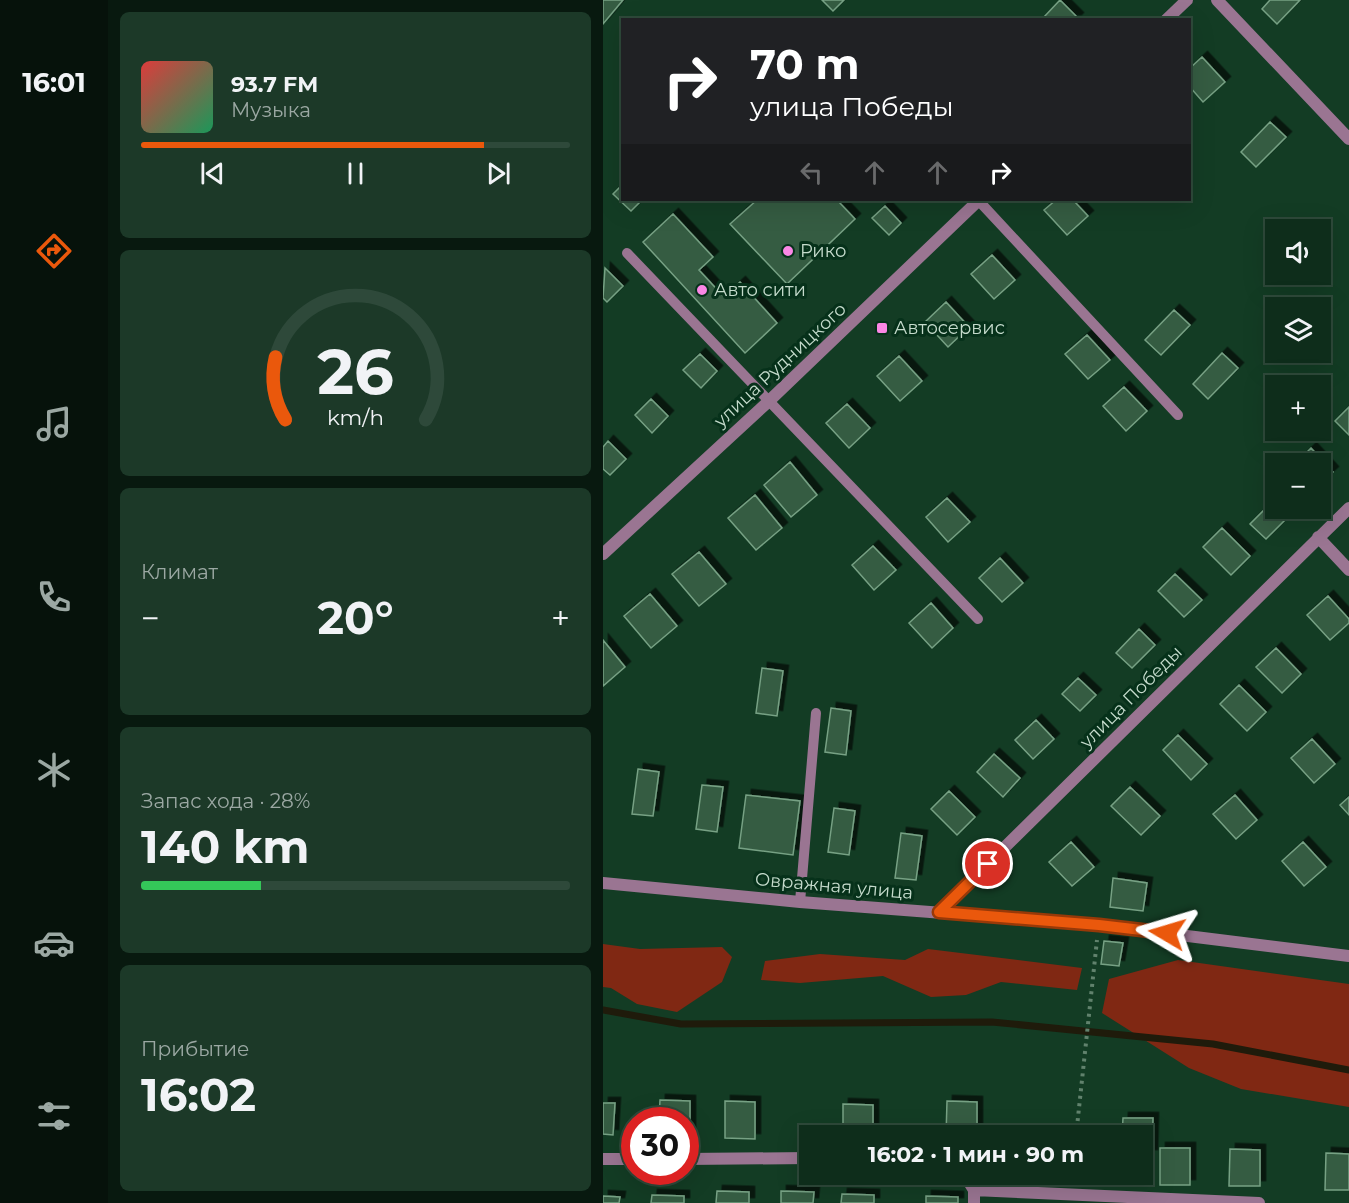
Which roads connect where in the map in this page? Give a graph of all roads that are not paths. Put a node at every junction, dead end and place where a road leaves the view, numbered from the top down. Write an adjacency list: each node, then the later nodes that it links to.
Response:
1 (1187, 0): 3 (street)
2 (1217, 0): 4 (street)
3 (1168, 18)
4 (1349, 139)
5 (978, 201): 8 (street, улица Рудницкого)
6 (980, 201): 9 (lane)
7 (627, 253): 8 (lane)
8 (769, 401): 12 (street, улица Рудницкого); 14 (lane)
9 (1178, 415)
10 (1349, 508): 11 (street, улица Победы)
11 (1318, 537): 13 (street); 18 (street, улица Победы)
12 (603, 554)
13 (1349, 570)
14 (978, 619)
15 (816, 712): 17 (lane)
16 (603, 883): 17 (street, Овражная улица)
17 (800, 902): 18 (street, Овражная улица)
18 (939, 912): 19 (street, Овражная улица)
19 (1349, 956)
20 (699, 1158): 21 (street)
21 (799, 1158)
22 (603, 1159): 23 (street)
23 (621, 1159)
24 (971, 1185): 25 (street)
25 (974, 1190): 26 (street); 27 (street)
26 (974, 1203)
27 (1259, 1203)

